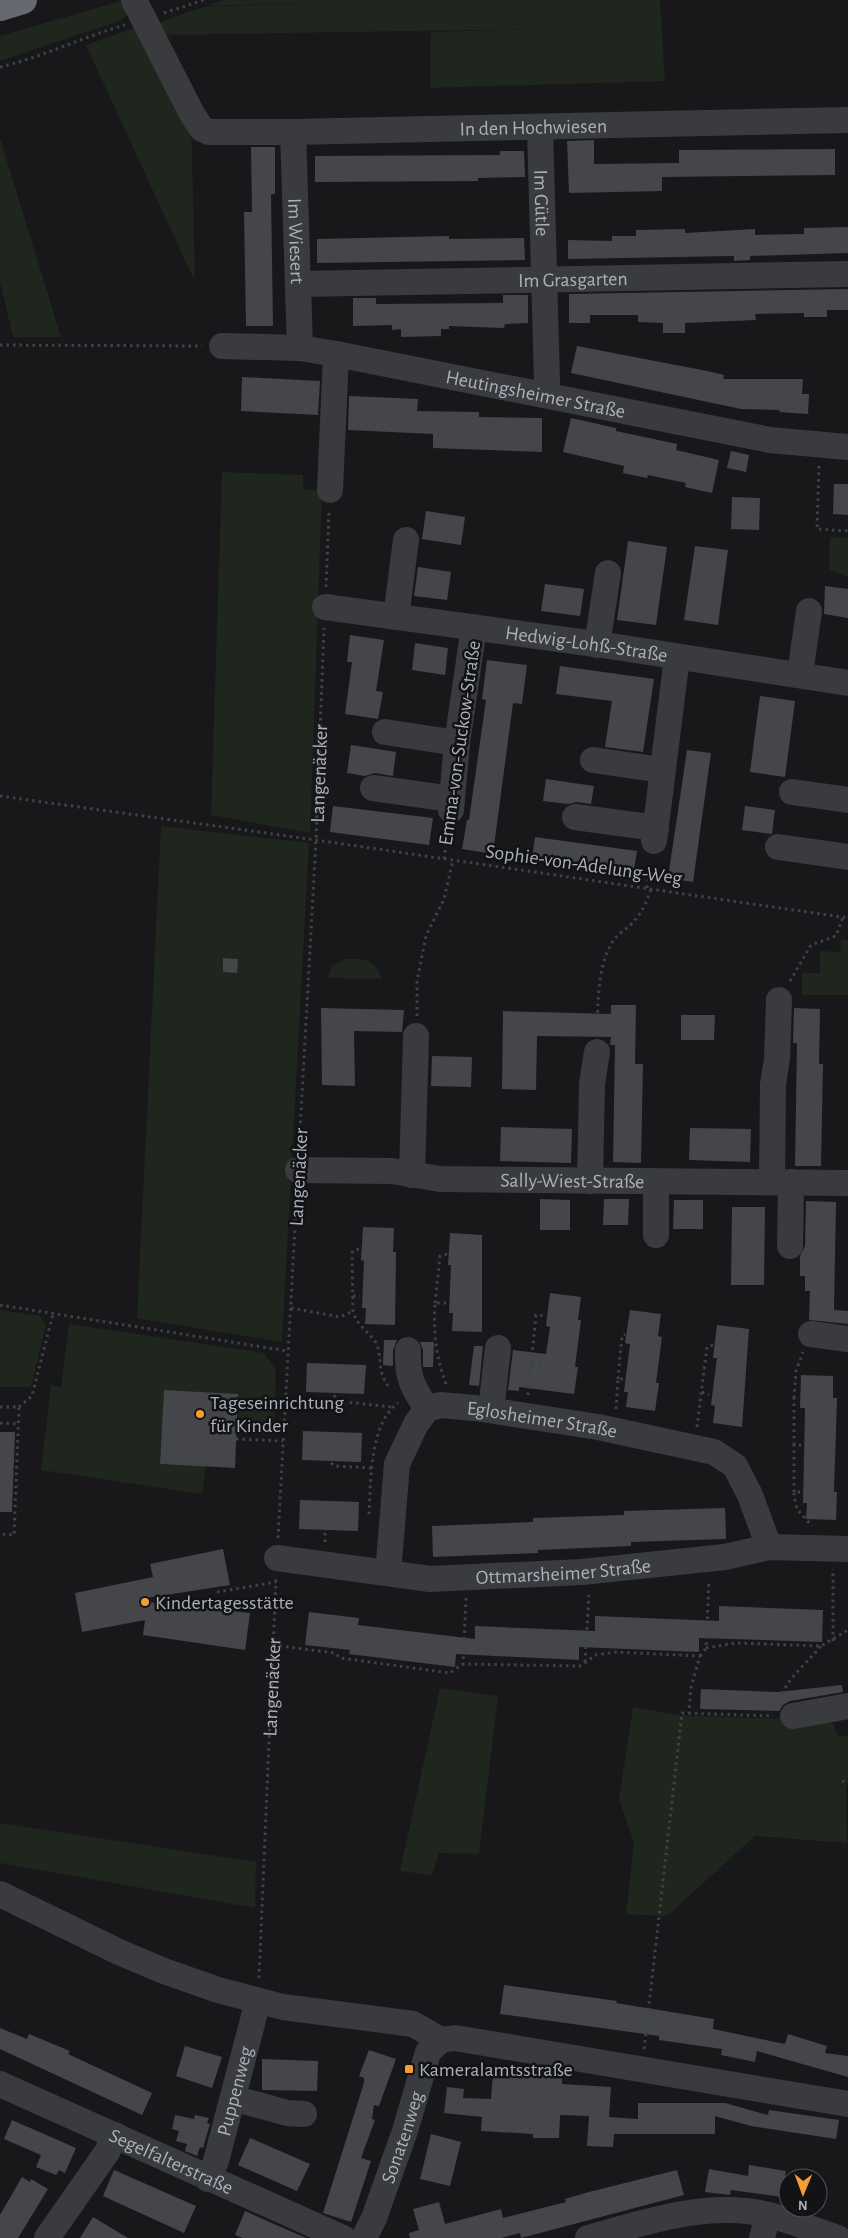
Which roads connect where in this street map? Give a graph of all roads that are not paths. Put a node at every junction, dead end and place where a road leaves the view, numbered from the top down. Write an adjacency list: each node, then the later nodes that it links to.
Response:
1 (139, 10): 4 (street, In den Hochwiesen)
2 (848, 120): 3 (street, In den Hochwiesen)
3 (540, 127): 4 (street, In den Hochwiesen); 6 (street, Im Gütle)
4 (293, 132): 7 (street, Im Wiesert)
5 (848, 274): 6 (street, Im Grasgarten)
6 (544, 280): 7 (street, Im Grasgarten); 11 (street, Im Gütle)
7 (298, 284): 9 (street, Im Wiesert)
8 (222, 346): 9 (street, Heutingsheimer Straße)
9 (300, 348): 10 (street, Heutingsheimer Straße)
10 (336, 354): 11 (street, Heutingsheimer Straße); 13 (street)
11 (545, 394): 12 (street, Heutingsheimer Straße)
12 (848, 447)
13 (330, 490)
14 (406, 540): 18 (street)
15 (608, 573): 20 (street)
16 (325, 607): 18 (street, Hedwig-Lohß-Straße)
17 (809, 611): 22 (street)
18 (396, 617): 19 (street, Hedwig-Lohß-Straße)
19 (474, 627): 20 (street, Hedwig-Lohß-Straße); 25 (street, Emma-von-Suckow-Straße)
20 (597, 644): 21 (street, Hedwig-Lohß-Straße)
21 (677, 657): 22 (street, Hedwig-Lohß-Straße); 27 (street)
22 (800, 674): 23 (street, Hedwig-Lohß-Straße)
23 (848, 682)
24 (385, 732): 25 (street)
25 (457, 743): 28 (street, Emma-von-Suckow-Straße)
26 (593, 760): 27 (street)
27 (662, 770): 31 (street)
28 (373, 788)
29 (792, 792): 30 (street)
30 (848, 800)
31 (575, 817)
32 (778, 847): 33 (street)
33 (848, 857)
34 (779, 1000): 41 (street)
35 (416, 1036): 38 (street)
36 (597, 1052): 39 (street)
37 (298, 1170): 38 (street, Sally-Wiest-Straße)
38 (412, 1175): 39 (street, Sally-Wiest-Straße)
39 (590, 1180): 40 (street, Sally-Wiest-Straße)
40 (656, 1181): 41 (street, Sally-Wiest-Straße); 43 (street)
41 (782, 1182): 42 (street, Sally-Wiest-Straße); 44 (street)
42 (848, 1183)
43 (656, 1235)
44 (790, 1246)
45 (811, 1334): 46 (street)
46 (848, 1340)
47 (498, 1348): 50 (street)
48 (408, 1350): 49 (street)
49 (427, 1409): 50 (street, Eglosheimer Straße); 54 (street)
50 (491, 1410): 51 (street, Eglosheimer Straße)
51 (769, 1547): 52 (street, Ottmarsheimer Straße); 54 (street, Ottmarsheimer Straße)
52 (848, 1549)
53 (277, 1570): 54 (street, Ottmarsheimer Straße)
54 (388, 1573)
55 (848, 1706): 56 (street)
56 (785, 1711)
57 (0, 1894): 58 (street)
58 (258, 2001): 59 (street); 61 (street, Puppenweg)
59 (441, 2040): 62 (street); 70 (street, Sonatenweg)
60 (0, 2084): 64 (street, Segelfalterstraße)
61 (233, 2098): 63 (street); 65 (street, Puppenweg)
62 (848, 2104)
63 (304, 2114)
64 (115, 2135): 65 (street, Segelfalterstraße); 68 (street)
65 (208, 2179): 69 (street, Segelfalterstraße)
66 (765, 2226): 67 (street); 71 (street)
67 (833, 2237)
68 (47, 2238)
69 (343, 2238)
70 (364, 2238)
71 (588, 2238)

